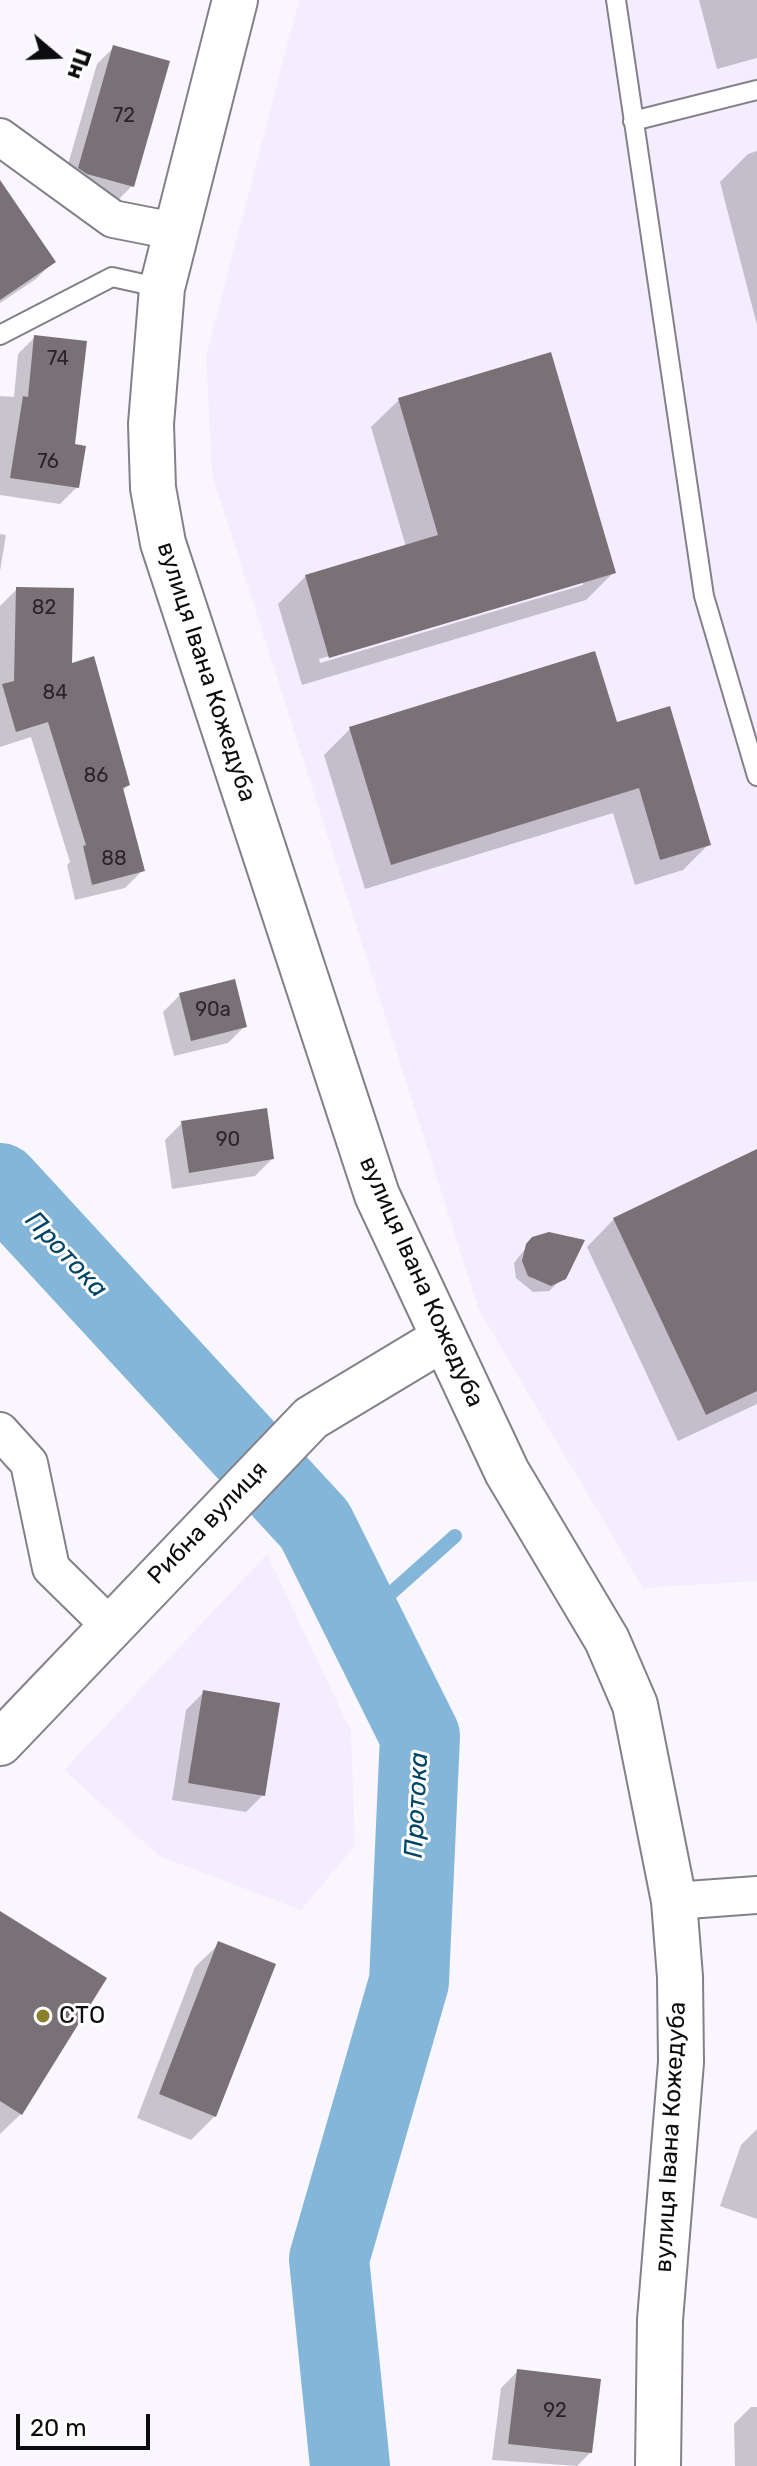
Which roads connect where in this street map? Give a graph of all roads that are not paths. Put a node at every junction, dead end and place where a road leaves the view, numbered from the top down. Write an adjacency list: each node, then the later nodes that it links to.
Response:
1 (235, 0): 6 (street, вулиця Івана Кожедуба)
2 (616, 0): 4 (lane)
3 (757, 90): 4 (lane)
4 (633, 121): 9 (lane)
5 (0, 137): 6 (street)
6 (174, 231): 7 (street, вулиця Івана Кожедуба)
7 (162, 288): 8 (lane); 10 (street, вулиця Івана Кожедуба)
8 (0, 335)
9 (757, 776)
10 (444, 1338): 12 (street, Рибна вулиця); 15 (street, вулиця Івана Кожедуба)
11 (0, 1431): 12 (street)
12 (110, 1626): 13 (street, Рибна вулиця)
13 (0, 1743)
14 (757, 1895): 15 (street)
15 (674, 1901): 16 (street, вулиця Івана Кожедуба)
16 (658, 2466)

